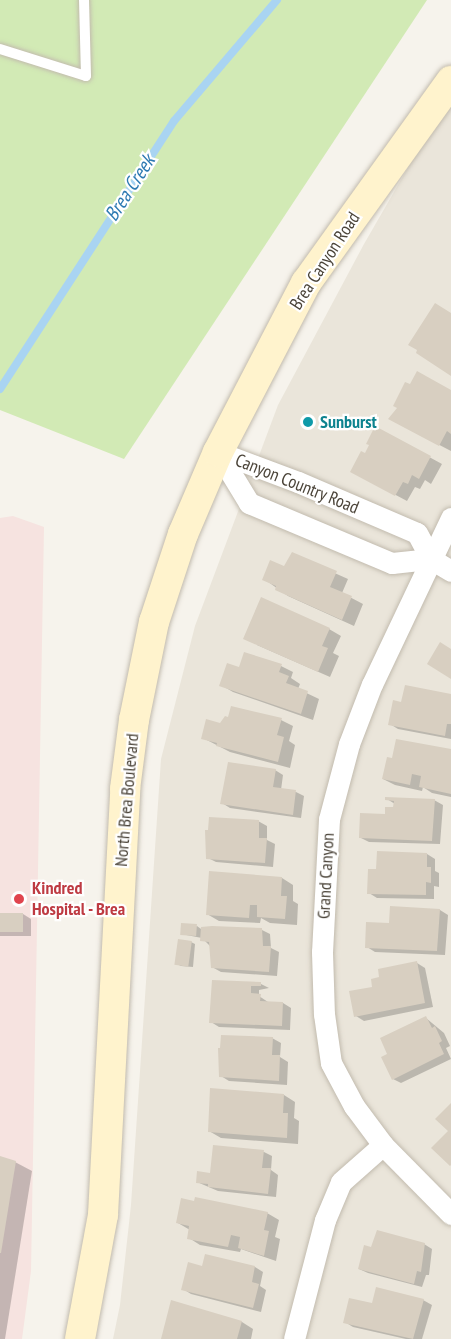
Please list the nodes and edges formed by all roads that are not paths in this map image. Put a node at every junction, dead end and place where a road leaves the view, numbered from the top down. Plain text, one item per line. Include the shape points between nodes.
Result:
1 (84, 0) edge
2 (0, 49) edge
3 (451, 81) edge
4 (218, 452) junction
5 (451, 518) edge
6 (431, 559) junction
7 (451, 571) edge
8 (383, 1145) junction
9 (451, 1214) edge
10 (80, 1339) edge
11 (294, 1339) edge

1 - 2 lane via 86,76
3 - 4 main road, Brea Canyon Road via 306,283
4 - 6 street, Canyon Country Road via 417,533
4 - 6 street, Canyon Country Road via 249,503 392,563
4 - 10 main road, North Brea Boulevard via 183,534 154,622 134,720 125,789 103,1215
5 - 6 street, Grand Canyon
6 - 7 street
6 - 8 street, Grand Canyon via 352,734 329,819 322,952 324,1014 332,1063 354,1106
8 - 9 street, Grand Canyon
8 - 11 street via 341,1182 325,1220

